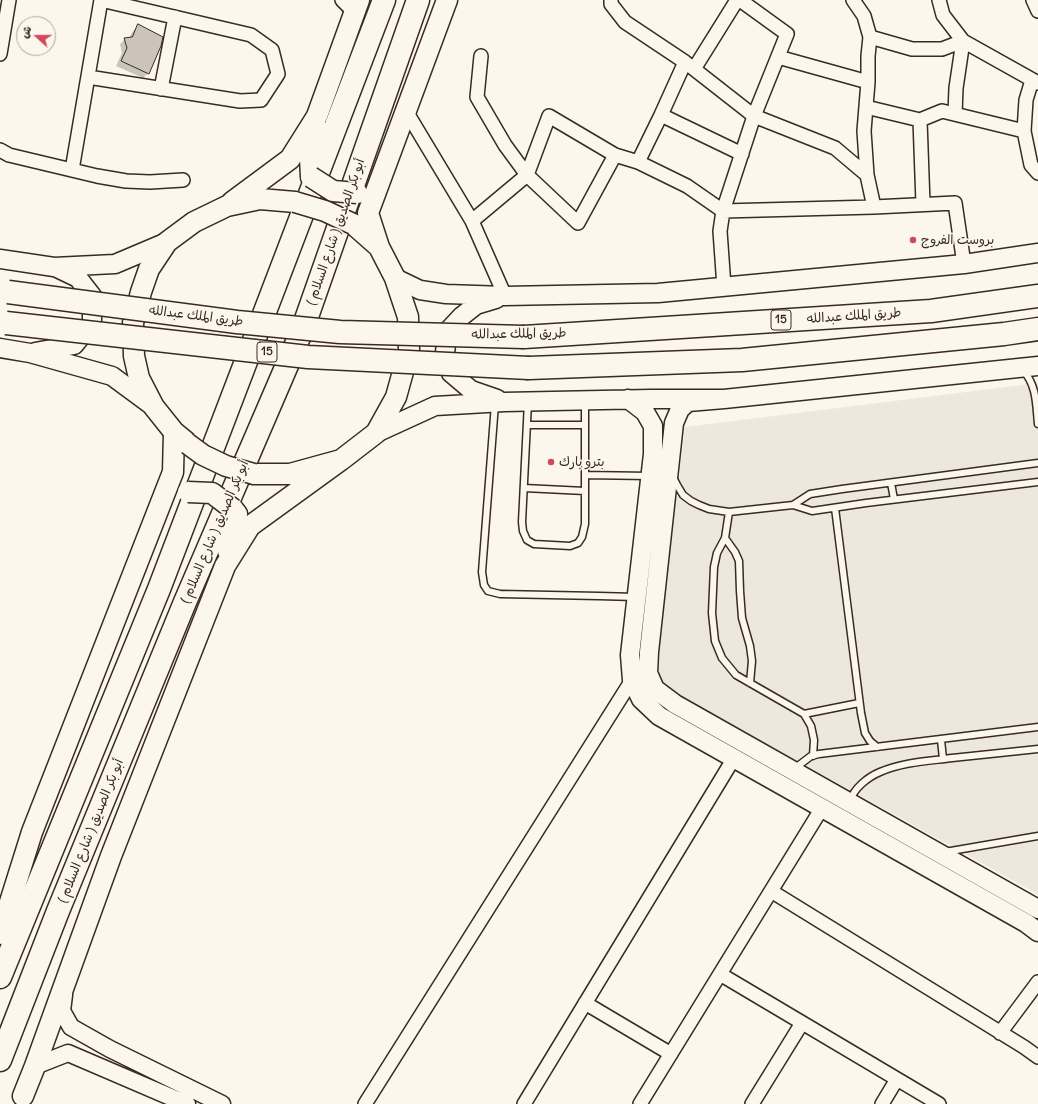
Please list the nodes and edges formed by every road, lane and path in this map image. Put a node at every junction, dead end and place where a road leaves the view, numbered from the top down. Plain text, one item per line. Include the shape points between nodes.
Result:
1 (9, 0) edge
2 (384, 0) edge
3 (418, 0) edge
4 (447, 0) edge
5 (611, 0) edge
6 (738, 0) edge
7 (853, 0) edge
8 (939, 0) edge
9 (1033, 0) edge
10 (352, 4) edge
11 (1038, 11) edge
12 (175, 17) junction
13 (870, 37) junction
14 (963, 42) junction
15 (0, 54) edge
16 (481, 56) dead end
17 (778, 57) junction
18 (689, 66) junction
19 (88, 77) junction
20 (1035, 81) edge
21 (868, 82) junction
22 (161, 89) junction
23 (866, 108) junction
24 (406, 111) junction
25 (955, 114) junction
26 (661, 115) junction
27 (317, 116) junction
28 (754, 116) junction
29 (920, 120) junction
30 (1024, 131) junction
31 (0, 150) edge
32 (742, 154) junction
33 (615, 155) junction
34 (638, 162) junction
35 (72, 170) junction
36 (1038, 173) edge
37 (381, 175) junction
38 (527, 175) junction
39 (867, 175) junction
40 (183, 180) dead end
41 (923, 204) junction
42 (227, 206) junction
43 (874, 207) junction
44 (723, 211) junction
45 (472, 221) junction
46 (167, 242) junction
47 (379, 247) junction
48 (1038, 253) edge
49 (0, 259) edge
50 (964, 264) junction
51 (54, 267) junction
52 (395, 278) junction
53 (724, 287) junction
54 (4, 291) edge
55 (505, 296) junction
56 (1038, 296) edge
57 (3, 323) edge
58 (1038, 329) edge
59 (0, 348) edge
60 (30, 353) junction
61 (1029, 367) edge
62 (628, 399) junction
63 (724, 399) junction
64 (585, 400) junction
65 (498, 401) junction
66 (528, 401) junction
67 (154, 407) junction
68 (1038, 424) edge
69 (527, 425) junction
70 (585, 425) junction
71 (376, 433) junction
72 (181, 438) junction
73 (341, 460) junction
74 (1038, 463) edge
75 (669, 467) junction
76 (585, 475) junction
77 (651, 476) junction
78 (1038, 482) edge
79 (891, 483) junction
80 (524, 488) junction
81 (585, 491) junction
82 (894, 499) junction
83 (793, 504) junction
84 (835, 508) junction
85 (729, 512) junction
86 (155, 517) junction
87 (725, 538) junction
88 (225, 566) junction
89 (637, 597) junction
90 (632, 680) junction
91 (750, 683) junction
92 (859, 703) junction
93 (804, 714) junction
94 (1038, 727) edge
95 (941, 740) junction
96 (877, 747) junction
97 (1038, 749) edge
98 (813, 756) junction
99 (734, 758) junction
100 (943, 759) junction
101 (793, 770) junction
102 (849, 802) junction
103 (822, 808) junction
104 (32, 832) junction
105 (1038, 836) edge
106 (939, 853) junction
107 (771, 891) junction
108 (1038, 909) edge
109 (0, 910) edge
110 (1038, 932) edge
111 (0, 934) edge
112 (720, 974) junction
113 (0, 977) edge
114 (66, 982) junction
115 (1038, 982) edge
116 (585, 1003) junction
117 (802, 1023) junction
118 (1000, 1033) junction
119 (671, 1054) junction
120 (1038, 1057) edge
121 (0, 1060) edge
122 (35, 1066) junction
123 (898, 1079) junction
124 (21, 1100) edge
125 (186, 1104) edge
126 (222, 1104) edge
127 (365, 1104) edge
128 (524, 1104) edge
129 (640, 1104) edge
130 (752, 1104) edge
131 (882, 1104) edge
132 (939, 1104) edge

1 - 15 street
2 - 113 highway via 159,589
3 - 121 highway, ( شارع السلام ) أبو بكر الصديق via 303,328 182,610 58,911
4 - 24 main road
5 - 18 street via 611,4 625,22
6 - 17 street via 787,34
6 - 18 street
7 - 13 street via 864,16
8 - 14 street via 943,15
9 - 11 street
10 - 27 main road
12 - 19 street via 101,0
12 - 22 street
12 - 22 street via 251,35 272,50 278,74 260,100 240,101
13 - 14 street via 912,49 942,49
13 - 21 street
14 - 20 street
14 - 25 street
16 - 38 street via 477,97 505,145
17 - 21 street
17 - 28 street
18 - 26 street
18 - 28 street
19 - 22 street
19 - 35 street
20 - 30 street via 1026,100
21 - 23 street
23 - 29 street
23 - 39 street via 864,131
24 - 37 main road
24 - 45 street
25 - 29 street via 942,111
25 - 30 street
26 - 32 street
26 - 34 street
27 - 37 main road, bridge via 310,158 311,177 333,191 357,193
27 - 42 main road via 290,159
28 - 32 street
28 - 39 street via 835,148
29 - 41 street
30 - 36 street via 1031,165
31 - 35 street via 9,155
32 - 44 street
33 - 34 street
33 - 38 street via 549,116
33 - 38 street via 578,223
34 - 44 street via 687,186
35 - 40 street via 126,181
37 - 47 main road via 368,214
38 - 45 street
39 - 43 street
41 - 43 street
41 - 50 street via 955,202
42 - 46 main road via 194,222
42 - 47 main road, bridge via 260,199 295,202 325,211 352,224
43 - 44 street
44 - 53 street via 720,231
45 - 55 street
46 - 51 main road via 115,264
46 - 67 main road via 150,269 133,323 134,356 139,378
47 - 52 main road
48 - 50 main road
49 - 51 main road
50 - 53 main road
51 - 60 main road via 78,278 92,296 92,323 74,345
52 - 55 main road via 420,290 446,294
52 - 71 main road via 408,317 409,350 396,397
53 - 55 main road via 658,294
54 - 56 highway, طريق الملك عبدالله / 15, bridge via 237,322 340,332 524,336 931,311
55 - 65 main road via 476,305 462,316 448,331 445,352 451,373 471,390
57 - 58 highway, 15, bridge via 308,357 529,368 742,360
59 - 60 main road
60 - 67 main road via 112,376
61 - 63 main road
61 - 68 lane via 1029,377 1035,390
62 - 63 main road
62 - 64 main road
62 - 77 main road via 645,412 653,426
63 - 75 main road via 688,402 680,409 674,423
64 - 66 main road
64 - 70 lane
65 - 66 main road
65 - 71 main road via 435,406
65 - 89 lane via 482,572 484,585 488,591 500,594
66 - 69 lane
67 - 72 main road
69 - 70 lane
69 - 80 lane
70 - 76 lane
71 - 73 main road
72 - 73 main road, bridge via 203,455 226,466 254,474 290,474
72 - 86 main road via 173,472
73 - 88 main road via 250,526
74 - 79 lane
75 - 85 lane via 683,495 691,501 709,509
75 - 101 main road via 648,673 656,689 675,704
76 - 77 lane
76 - 81 lane
77 - 89 main road
78 - 82 lane
79 - 82 lane
79 - 83 lane via 810,494
80 - 81 lane
80 - 81 lane via 523,531 527,540 534,544 563,546 578,543 582,537 585,524
82 - 84 lane
83 - 84 lane via 812,511
83 - 85 lane
84 - 92 lane
85 - 87 lane
86 - 88 main road, bridge via 188,492 212,493 237,514
86 - 104 main road
87 - 91 lane via 739,561 742,618 752,661
87 - 91 lane via 717,553 714,567 712,613 715,641 722,658 736,675
88 - 114 main road via 111,856
89 - 90 main road via 630,655
90 - 99 main road via 640,699 659,716
90 - 127 street
91 - 93 lane
92 - 93 lane
92 - 96 lane via 865,732
93 - 98 lane via 811,726 814,740
94 - 95 lane
95 - 96 lane
95 - 100 lane
96 - 98 lane
97 - 100 lane
98 - 101 lane
99 - 103 main road
99 - 116 street
100 - 102 lane via 899,766 880,772 859,786
101 - 102 main road
102 - 106 main road
103 - 107 street
103 - 110 main road
104 - 109 street
104 - 111 main road
105 - 106 lane
106 - 108 main road
107 - 112 street
107 - 118 street
112 - 117 street
112 - 119 street
114 - 122 main road
114 - 126 street via 62,1011 70,1027
115 - 118 street
116 - 119 street
116 - 128 street
117 - 123 street
117 - 130 street
118 - 120 street
119 - 129 street
122 - 124 main road
122 - 125 street via 68,1052
123 - 131 street
123 - 132 street

